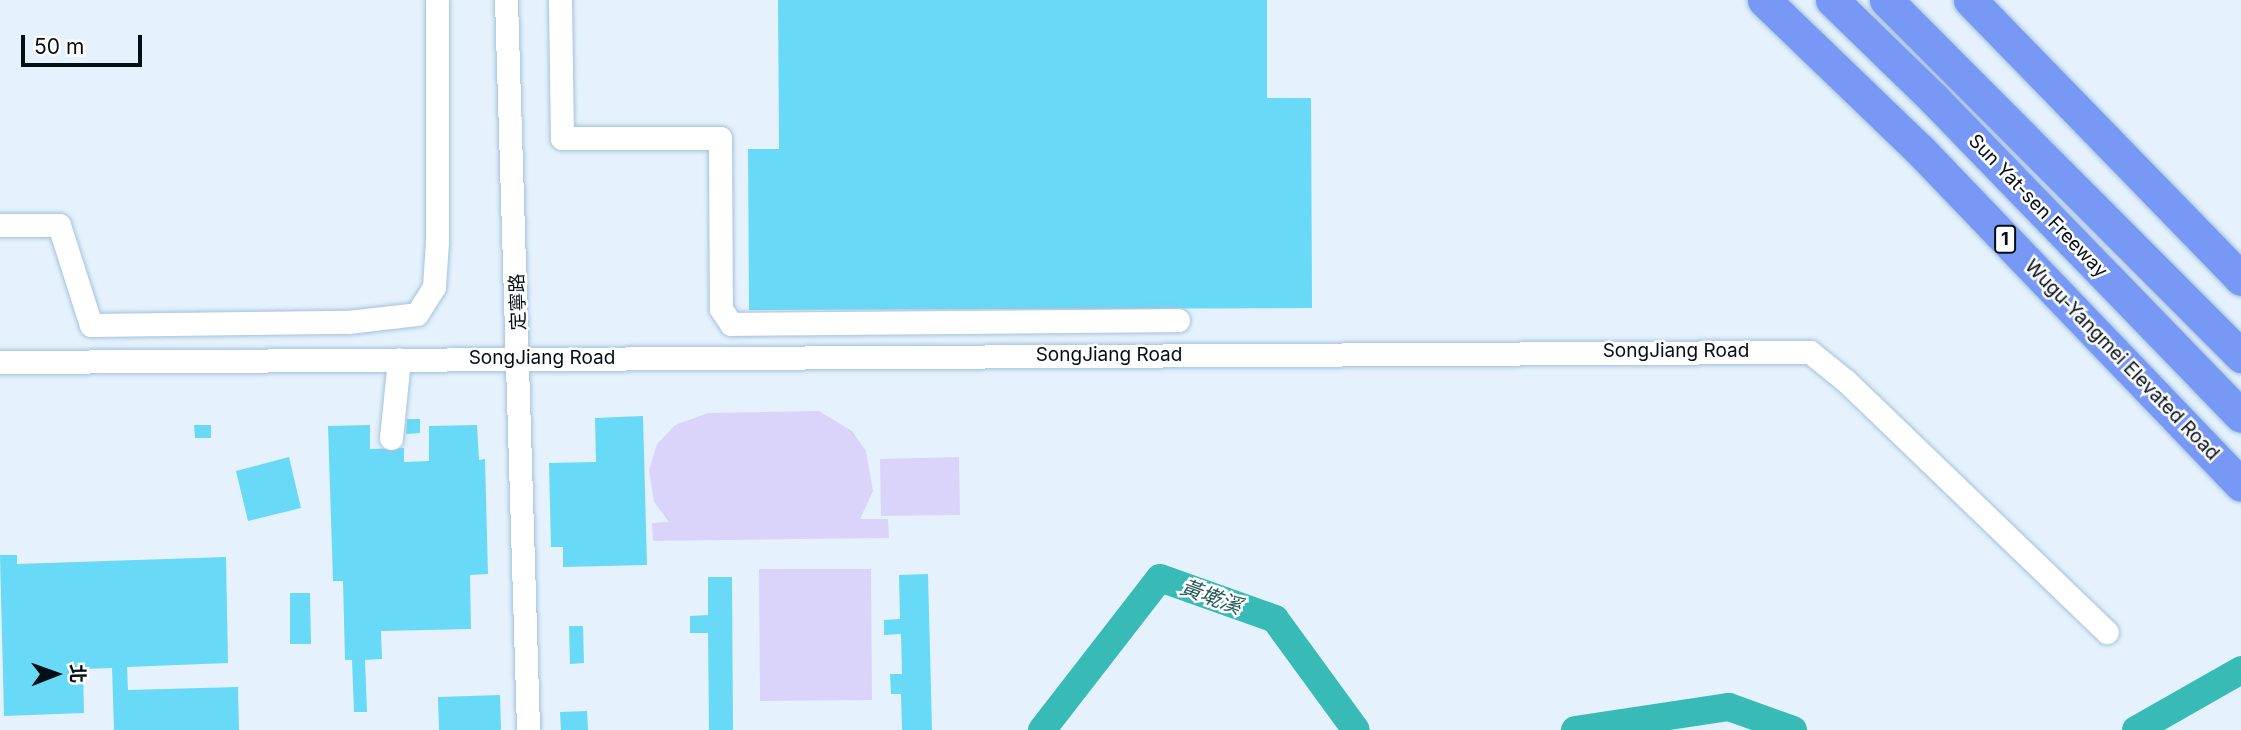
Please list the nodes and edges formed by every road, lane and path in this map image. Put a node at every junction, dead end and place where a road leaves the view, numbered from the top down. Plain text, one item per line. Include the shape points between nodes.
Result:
1 (437, 0) edge
2 (506, 0) edge
3 (560, 0) edge
4 (1764, 0) edge
5 (1778, 0) edge
6 (1832, 0) edge
7 (1886, 0) edge
8 (1970, 0) edge
9 (0, 225) edge
10 (2241, 279) edge
11 (1178, 320) dead end
12 (2241, 356) edge
13 (399, 359) junction
14 (520, 359) junction
15 (0, 362) edge
16 (2241, 416) edge
17 (391, 438) dead end
18 (2241, 466) edge
19 (2241, 485) edge
20 (2107, 632) dead end
21 (528, 730) edge

1 - 9 street via 435,276 434,287 417,314 348,322 91,326 58,225
2 - 14 street, 定寧路
3 - 11 street via 562,138 720,138 720,309 732,324
4 - 19 highway, Wugu-Yangmei Elevated Road / 1 via 1919,149
5 - 18 street
6 - 16 highway, Sun Yat-sen Freeway / 1
7 - 12 highway, Sun Yat-sen Freeway
8 - 10 highway
13 - 14 street, SongJiang Road
13 - 15 street, SongJiang Road
13 - 17 street
14 - 20 street, SongJiang Road via 1810,352 1846,381
14 - 21 street, 定寧路

